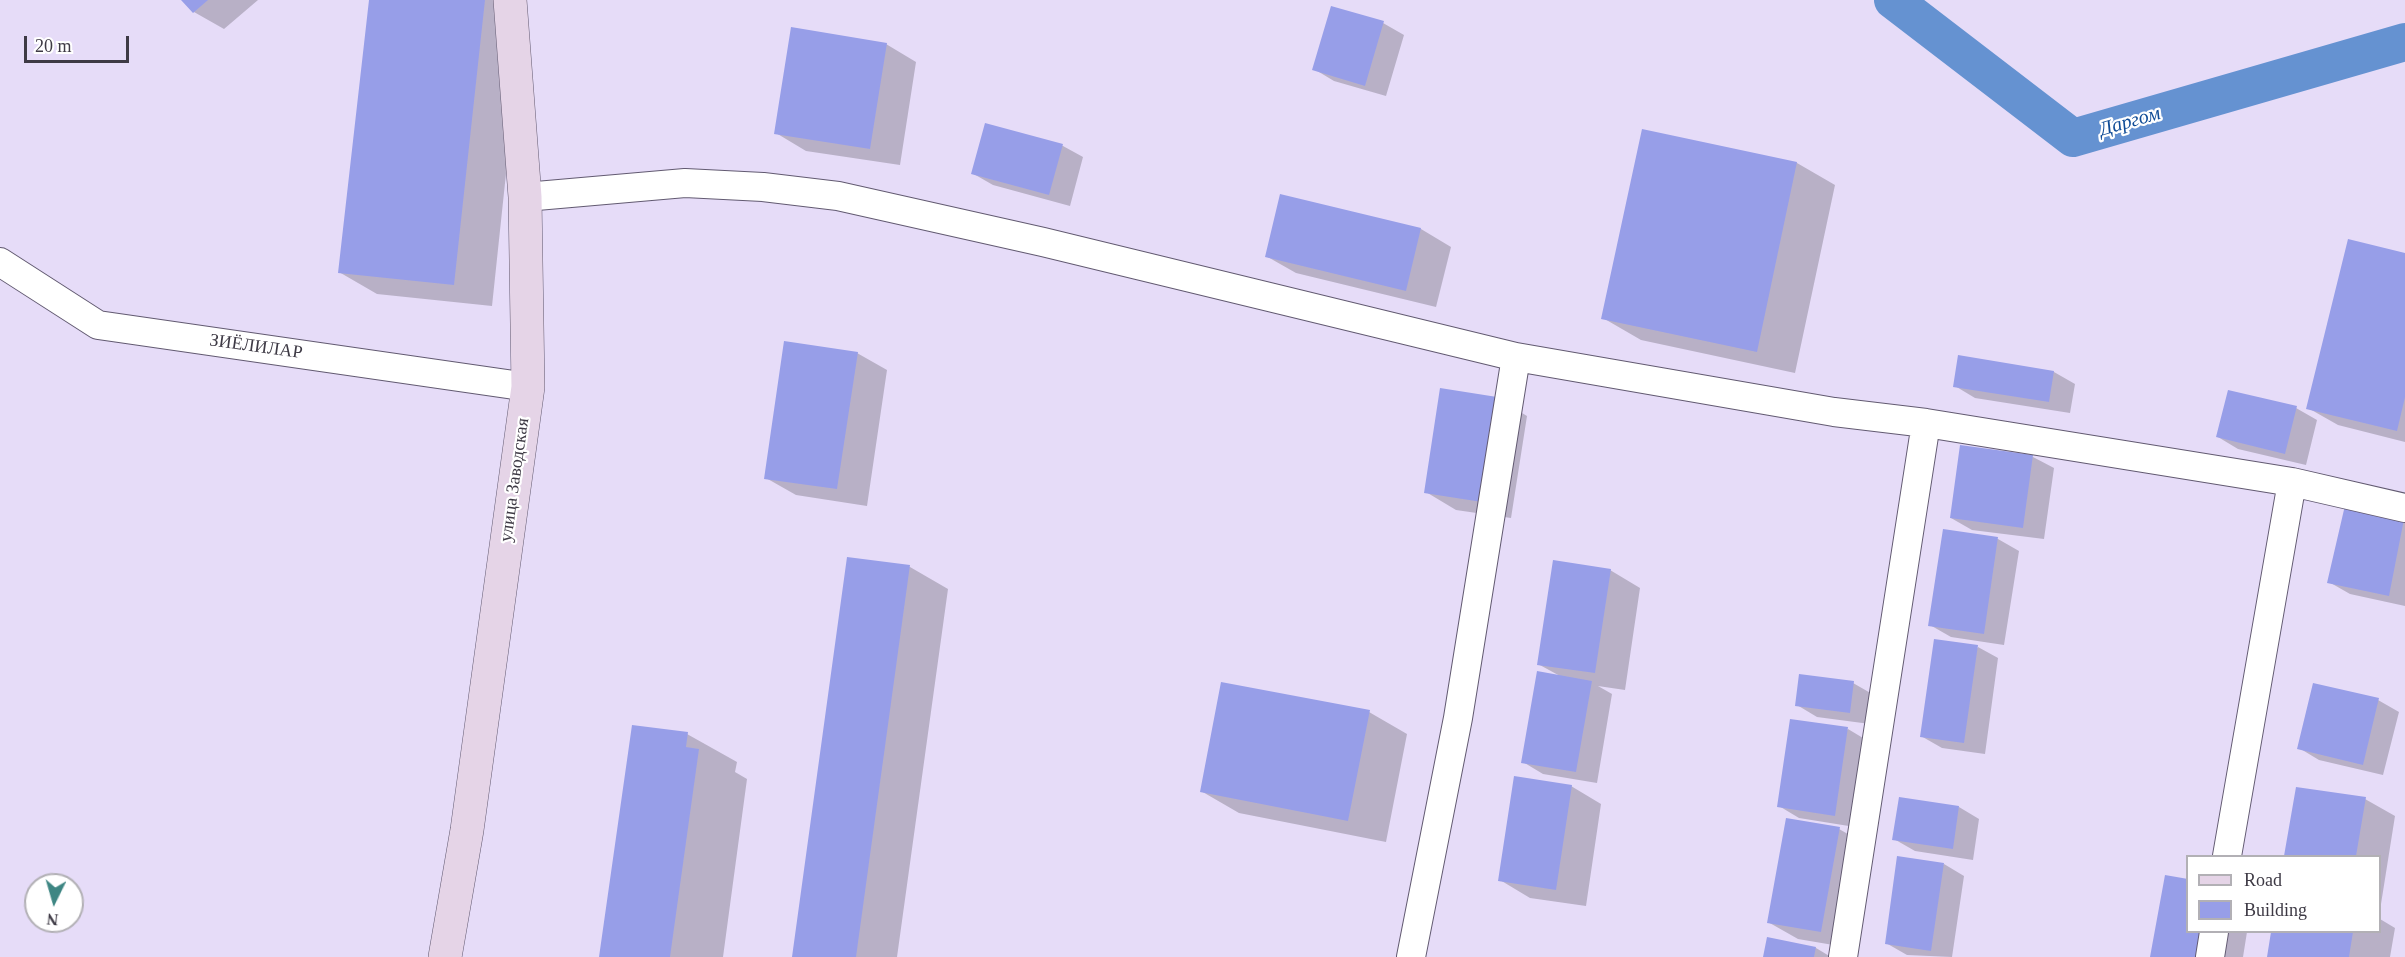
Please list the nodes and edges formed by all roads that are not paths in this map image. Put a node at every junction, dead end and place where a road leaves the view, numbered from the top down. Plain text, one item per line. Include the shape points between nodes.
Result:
1 (510, 0) edge
2 (525, 197) junction
3 (0, 262) edge
4 (1516, 357) junction
5 (528, 387) junction
6 (1926, 423) junction
7 (2292, 482) junction
8 (2405, 508) edge
9 (2227, 855) edge
10 (2214, 933) edge
11 (445, 957) edge
12 (1412, 957) edge
13 (1843, 957) edge
14 (2210, 957) edge

1 - 2 main road, улица Заводская
2 - 4 street via 685,183 838,196
2 - 5 main road, улица Заводская
3 - 5 street, ЗИЁЛИЛАР via 98,325
4 - 6 street via 1834,412
4 - 12 street via 1458,718
5 - 11 main road, улица Заводская via 467,830
6 - 7 street
6 - 13 street
7 - 8 street
7 - 9 street
10 - 14 street

